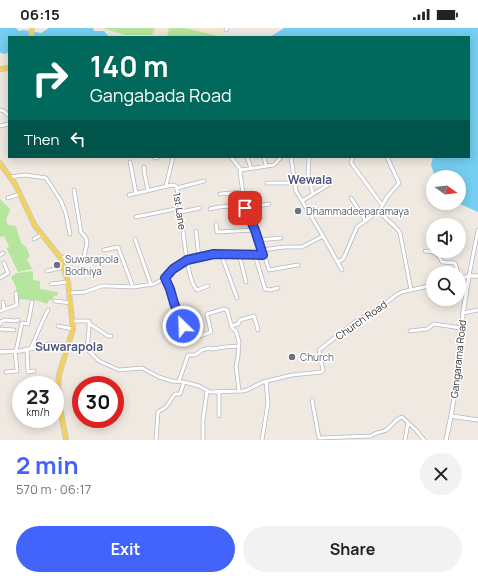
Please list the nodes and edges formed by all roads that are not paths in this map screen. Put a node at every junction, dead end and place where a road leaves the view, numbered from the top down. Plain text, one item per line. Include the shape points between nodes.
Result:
1 (173, 158) edge
2 (232, 158) edge
3 (247, 158) edge
4 (264, 158) edge
5 (280, 158) edge
6 (291, 158) edge
7 (309, 158) edge
8 (353, 158) edge
9 (387, 158) edge
10 (130, 162) dead end
11 (1, 166) edge
12 (266, 166) junction
13 (144, 167) dead end
14 (251, 168) junction
15 (241, 170) junction
16 (10, 177) junction
17 (204, 181) dead end
18 (268, 183) dead end
19 (295, 183) junction
20 (328, 185) dead end
21 (166, 186) junction
22 (177, 188) junction
23 (74, 190) dead end
24 (148, 191) junction
25 (243, 192) junction
26 (136, 193) junction
27 (20, 194) junction
28 (220, 194) dead end
29 (313, 194) junction
30 (129, 195) dead end
31 (8, 198) dead end
32 (351, 198) dead end
33 (302, 201) junction
34 (269, 204) dead end
35 (382, 205) junction
36 (244, 206) junction
37 (200, 208) dead end
38 (210, 209) dead end
39 (180, 210) junction
40 (380, 210) junction
41 (136, 217) dead end
42 (366, 221) junction
43 (216, 224) dead end
44 (196, 230) dead end
45 (255, 230) junction
46 (478, 230) edge
47 (70, 234) dead end
48 (42, 235) junction
49 (323, 236) junction
50 (280, 238) dead end
51 (34, 239) dead end
52 (134, 239) dead end
53 (258, 240) junction
54 (476, 246) edge
55 (104, 250) dead end
56 (262, 250) junction
57 (221, 254) junction
58 (239, 254) junction
59 (255, 255) junction
60 (263, 255) junction
61 (60, 257) junction
62 (199, 258) junction
63 (441, 258) edge
64 (187, 260) junction
65 (338, 262) junction
66 (4, 263) dead end
67 (298, 265) dead end
68 (456, 266) edge
69 (64, 267) junction
70 (342, 270) dead end
71 (47, 271) dead end
72 (468, 276) junction
73 (478, 276) edge
74 (0, 278) edge
75 (165, 278) junction
76 (68, 282) junction
77 (246, 282) dead end
78 (51, 284) dead end
79 (151, 285) junction
80 (208, 286) dead end
81 (134, 287) junction
82 (426, 287) edge
83 (278, 288) dead end
84 (411, 290) junction
85 (16, 293) dead end
86 (70, 294) junction
87 (236, 298) dead end
88 (55, 301) dead end
89 (2, 302) dead end
90 (32, 302) dead end
91 (70, 303) junction
92 (4, 309) junction
93 (0, 310) edge
94 (48, 310) dead end
95 (478, 310) edge
96 (463, 313) junction
97 (18, 320) dead end
98 (73, 321) junction
99 (0, 324) edge
100 (90, 324) junction
101 (58, 326) dead end
102 (183, 326) dead end
103 (231, 326) junction
104 (461, 328) junction
105 (0, 329) edge
106 (74, 329) junction
107 (14, 330) dead end
108 (258, 330) dead end
109 (410, 331) dead end
110 (111, 336) dead end
111 (198, 337) dead end
112 (69, 346) junction
113 (239, 346) junction
114 (29, 349) junction
115 (15, 351) junction
116 (0, 352) edge
117 (34, 371) dead end
118 (6, 372) dead end
119 (179, 381) junction
120 (184, 382) junction
121 (266, 382) junction
122 (207, 391) junction
123 (219, 391) junction
124 (239, 391) junction
125 (312, 400) dead end
126 (220, 416) dead end
127 (451, 416) junction
128 (478, 420) edge
129 (408, 423) junction
130 (371, 438) edge
131 (66, 440) edge
132 (156, 440) edge
133 (203, 440) edge
134 (262, 440) edge
135 (405, 440) edge
136 (424, 440) edge
137 (446, 440) edge

1 - 21 street
2 - 15 street
3 - 14 street
4 - 12 street
5 - 12 street via 274,165
6 - 19 street
7 - 29 street via 308,175
8 - 35 street via 352,164
9 - 35 street via 399,183
10 - 26 street
11 - 16 main road
12 - 14 street
13 - 24 street
14 - 15 street
15 - 25 street
16 - 27 main road
16 - 47 street via 25,175 46,178 61,201
17 - 22 street
18 - 19 street
19 - 33 street
20 - 29 street
21 - 22 street, 1st Lane via 174,185
21 - 24 street, 1st Lane
22 - 39 street, 1st Lane
23 - 61 street via 81,232 87,243 84,257 81,259
24 - 26 street, 1st Lane
25 - 28 street
25 - 36 street
26 - 30 street, 1st Lane
27 - 31 street
27 - 48 main road
29 - 33 street
32 - 42 street
33 - 49 street
34 - 36 street
35 - 40 street
36 - 38 street
36 - 45 street
37 - 39 street
39 - 41 street
39 - 64 street, 1st Lane
40 - 42 street
40 - 84 street via 400,233
42 - 65 street via 357,227 345,255
43 - 45 street via 217,232
44 - 62 street
45 - 53 street
46 - 54 street, Gangarama Road
48 - 51 street
48 - 61 main road
49 - 56 street via 302,247
49 - 65 street
50 - 53 street
52 - 79 street
53 - 56 street
54 - 72 street, Gangarama Road
55 - 81 street via 118,247
56 - 60 street
57 - 58 street
57 - 62 street
57 - 87 street
58 - 59 street
58 - 77 street
59 - 60 street
59 - 83 street via 265,289
60 - 67 street via 270,270
61 - 69 main road
62 - 64 street
63 - 68 street via 442,262 455,263
64 - 75 street
64 - 80 street, 1st Lane via 195,288 197,290
65 - 70 street
66 - 74 street via 8,273
69 - 71 street
69 - 76 main road
72 - 73 street
72 - 96 street, Gangarama Road
75 - 79 street
75 - 102 street
76 - 78 street
76 - 86 main road
79 - 81 street
81 - 86 street via 102,286
82 - 84 street, Church Road
84 - 121 street, Church Road via 396,295 319,350 322,372 292,375
85 - 92 street via 17,305
86 - 91 main road
88 - 91 street
89 - 92 street
90 - 115 street via 28,324 22,323
91 - 98 main road
92 - 93 street
94 - 114 street
95 - 96 street
96 - 104 street, Gangarama Road
97 - 99 street via 5,320
98 - 100 street via 88,321
98 - 106 main road
100 - 110 street
100 - 119 street, Church Road via 87,350 99,361 119,370 142,368 159,377
101 - 106 street
103 - 108 street via 254,316
103 - 111 street via 226,309 215,311 206,315 210,332
103 - 113 street via 236,331
104 - 109 street via 434,324 427,329
104 - 127 street, Gangarama Road via 460,357
105 - 107 street
106 - 112 main road
112 - 114 street via 50,344
112 - 131 main road via 59,375 58,387
113 - 119 street via 209,348 195,355 188,355
113 - 124 street via 236,366
114 - 115 street
114 - 117 street via 28,372
115 - 116 street
115 - 118 street via 16,371
119 - 120 street, Church Road
120 - 122 street, Church Road
120 - 132 street via 180,394 175,394 166,407 158,412
121 - 124 street, Church Road
121 - 134 street via 268,403
122 - 123 street, Church Road
122 - 133 street
123 - 124 street, Church Road
123 - 126 street
125 - 130 street via 318,438
127 - 128 street
127 - 137 street, Gangarama Road
129 - 130 street via 400,417 384,431 373,434
129 - 135 street
129 - 136 street

